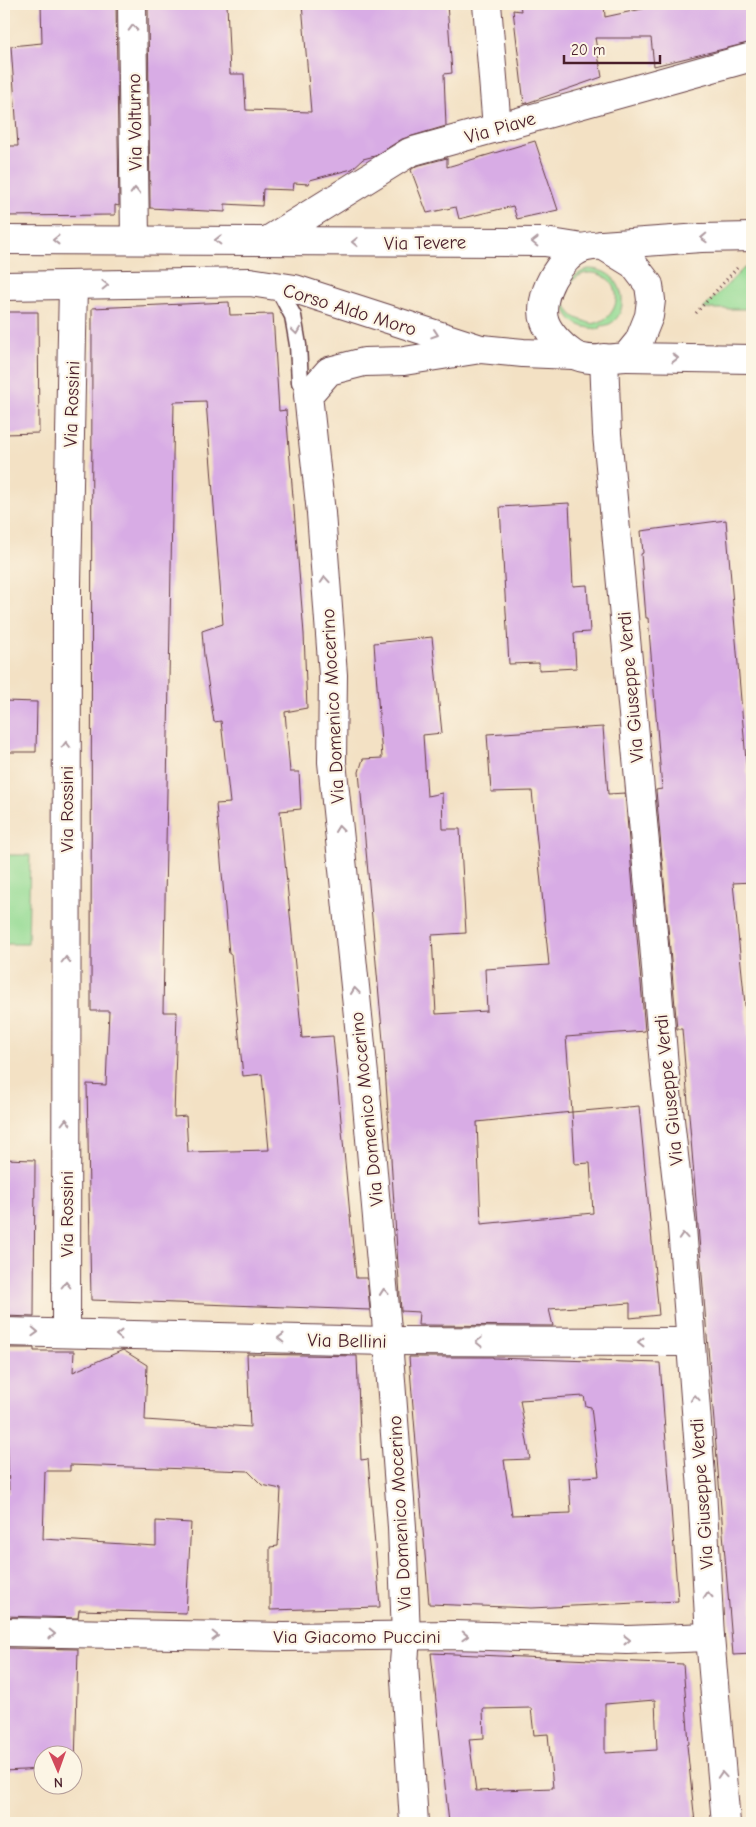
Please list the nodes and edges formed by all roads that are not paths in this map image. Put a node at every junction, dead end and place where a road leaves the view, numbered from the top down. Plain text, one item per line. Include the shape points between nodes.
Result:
1 (132, 4) edge
2 (486, 4) edge
3 (752, 57) edge
4 (496, 128) junction
5 (752, 238) edge
6 (4, 240) edge
7 (135, 240) junction
8 (267, 241) junction
9 (593, 246) junction
10 (73, 285) junction
11 (4, 286) edge
12 (277, 286) junction
13 (481, 349) junction
14 (573, 355) junction
15 (615, 357) junction
16 (752, 359) edge
17 (308, 395) junction
18 (4, 1332) edge
19 (66, 1333) junction
20 (388, 1341) junction
21 (690, 1342) junction
22 (4, 1632) edge
23 (406, 1637) junction
24 (710, 1637) junction
25 (414, 1823) edge
26 (726, 1823) edge

7 -> 1 street, Via Volturno
2 - 4 street
3 - 4 street, Via Piave
4 - 8 street, Via Piave via 410,152
5 -> 9 street, Via Tevere via 701,238
7 -> 6 street
8 -> 7 street
9 -> 8 street, Via Tevere via 545,242
9 - 14 street via 569,256 556,271 544,302 545,321 556,339
9 - 15 street via 633,264 649,285 649,316 639,341
10 - 11 street, Corso Aldo Moro
10 -> 12 street, Corso Aldo Moro via 250,282
19 -> 10 street, Via Rossini via 67,584
12 -> 13 street, Corso Aldo Moro
12 -> 17 lane, Via Domenico Mocerino via 293,316 300,382
13 - 14 street, Corso Aldo Moro
13 - 17 street via 364,362 329,371
14 - 15 street, Corso Aldo Moro via 590,359
15 -> 16 street, Corso Aldo Moro
21 -> 15 street, Via Giuseppe Verdi via 608,443
20 -> 17 street, Via Domenico Mocerino via 332,762 333,675
18 -> 19 street, Via Bellini
20 -> 19 street, Via Bellini
21 -> 20 street, Via Bellini
20 - 23 street, Via Domenico Mocerino via 402,1527
24 -> 21 street, Via Giuseppe Verdi
22 -> 23 street, Via Giacomo Puccini
23 -> 24 street, Via Giacomo Puccini via 453,1635 627,1640
23 - 25 street, Via Domenico Mocerino via 404,1663
26 -> 24 street, Via Giuseppe Verdi

